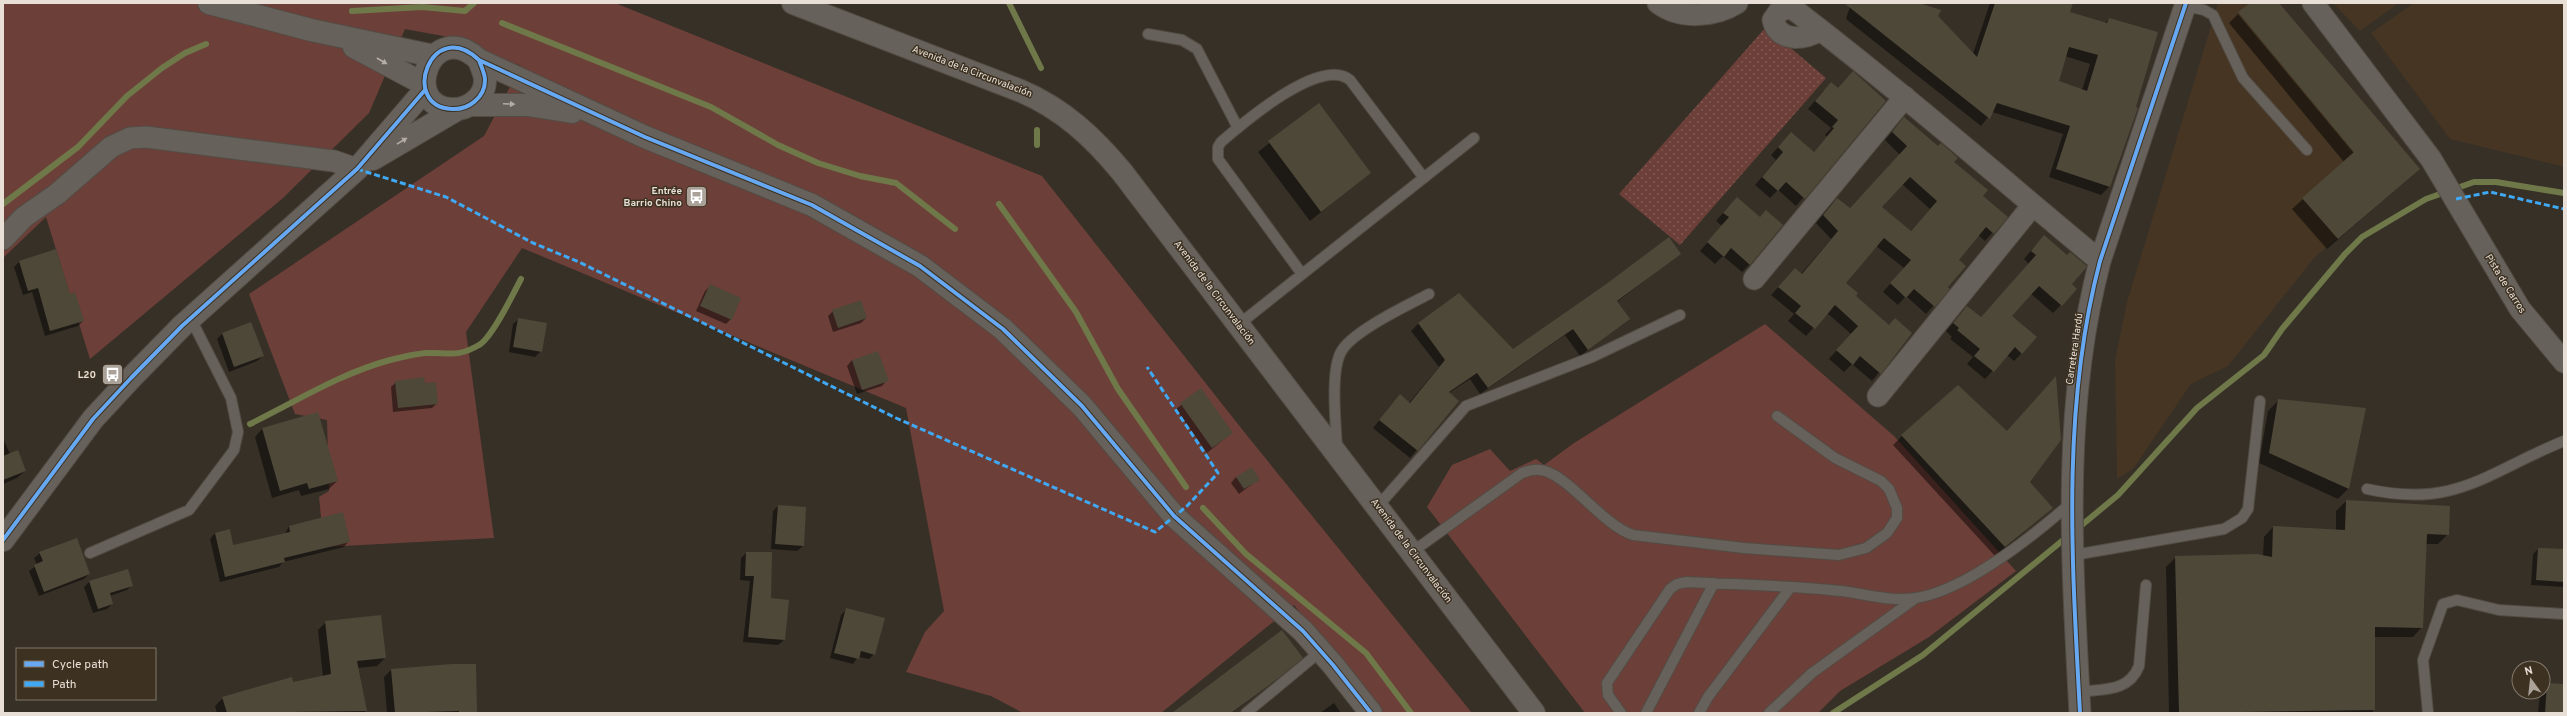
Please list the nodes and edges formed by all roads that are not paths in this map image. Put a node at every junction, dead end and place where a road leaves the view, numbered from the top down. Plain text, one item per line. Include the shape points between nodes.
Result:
1 (209, 3) edge
2 (793, 3) edge
3 (1658, 3) edge
4 (1737, 3) edge
5 (2313, 3) edge
6 (2186, 4) edge
7 (1820, 30) dead end
8 (316, 31) junction
9 (1148, 34) dead end
10 (434, 56) junction
11 (479, 60) junction
12 (425, 87) junction
13 (1905, 97) junction
14 (464, 107) junction
15 (610, 122) junction
16 (1238, 128) junction
17 (1474, 138) dead end
18 (2307, 150) dead end
19 (357, 169) junction
20 (1424, 178) junction
21 (2033, 205) junction
22 (3, 239) edge
23 (2100, 262) junction
24 (1302, 274) junction
25 (1754, 279) dead end
26 (1429, 294) dead end
27 (1680, 315) dead end
28 (191, 319) junction
29 (1238, 325) junction
30 (2564, 362) edge
31 (1878, 396) dead end
32 (2260, 400) dead end
33 (1777, 416) dead end
34 (2564, 442) edge
35 (1337, 453) junction
36 (2367, 489) dead end
37 (2073, 501) junction
38 (1378, 506) junction
39 (3, 540) edge
40 (2074, 550) junction
41 (1412, 552) junction
42 (90, 553) dead end
43 (1714, 583) junction
44 (2146, 585) dead end
45 (1790, 588) junction
46 (1916, 598) junction
47 (2564, 614) edge
48 (1321, 651) junction
49 (2079, 692) junction
50 (1246, 713) edge
51 (1371, 713) edge
52 (1534, 713) edge
53 (1621, 713) edge
54 (1646, 713) edge
55 (1699, 713) edge
56 (1769, 713) edge
57 (2080, 713) edge
58 (2428, 713) edge

1 - 8 street
2 - 29 street, Avenida de la Circunvalación via 1021,91 1058,110 1079,125 1118,167
3 - 4 street via 1684,14 1705,15 1726,10
5 - 30 street, Pista de Carros via 2431,159 2520,309
6 - 18 lane via 2213,15 2243,78
6 - 23 street, Carretera Hardú
7 - 13 street
8 - 10 street
8 -> 12 street
9 - 16 lane via 1182,40 1197,49
10 - 11 street via 442,50 452,48 472,53
10 - 12 street via 425,70
11 - 14 street via 485,80 481,94
11 - 15 street
12 - 14 street via 434,102 441,107
12 - 19 street
13 - 21 street
13 - 25 street
14 -> 15 street via 528,105
19 -> 14 street
15 - 48 street via 812,205 920,266 1009,334 1082,406 1174,516 1303,631
16 - 20 lane via 1260,108 1293,89 1331,74 1339,74 1350,80
16 - 24 lane via 1218,147 1220,166
17 - 20 lane
19 - 22 street via 334,161 146,137 130,138 111,147 57,194 24,217
19 - 28 street
20 - 24 lane
21 - 23 street
21 - 31 street
23 - 37 street, Carretera Hardú via 2076,392
24 - 29 lane
26 - 35 lane via 1354,337 1341,352 1337,362 1335,399
27 - 38 lane via 1592,357 1466,406
28 - 39 street via 93,419
28 - 42 lane via 231,398 238,432 234,450 189,510
29 - 35 street, Avenida de la Circunvalación
32 - 40 lane via 2248,509 2242,518 2224,529
33 - 41 lane via 1835,458 1881,482 1889,489 1897,508 1897,518 1887,533 1866,548 1839,554 1744,548 1634,535 1618,529 1552,473 1536,470 1522,473
34 - 36 lane via 2456,490 2415,496
35 - 38 street, Avenida de la Circunvalación
37 - 40 street, Carretera Hardú
37 - 46 lane via 2037,533 1998,560 1943,590
38 - 41 street, Avenida de la Circunvalación
40 - 49 street, Carretera Hardú
41 - 52 street, Avenida de la Circunvalación
43 - 45 lane
43 - 53 lane via 1681,583 1670,589 1607,683 1608,695
43 - 54 lane
44 - 49 lane via 2139,666 2135,675 2122,687
45 - 46 lane via 1839,591 1888,599
45 - 55 lane via 1708,697
46 - 56 lane via 1812,672
47 - 58 lane via 2499,610 2457,600 2443,604 2423,660
48 - 50 lane
48 - 51 street
49 - 57 street, Carretera Hardú

